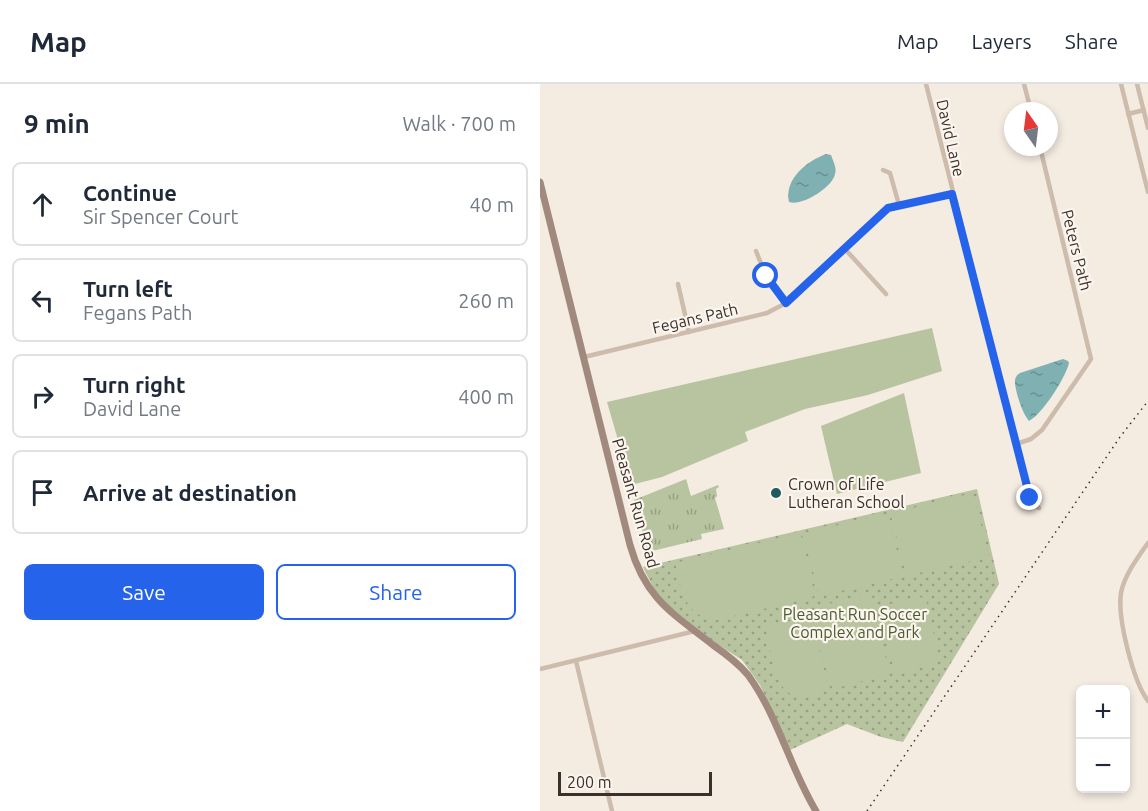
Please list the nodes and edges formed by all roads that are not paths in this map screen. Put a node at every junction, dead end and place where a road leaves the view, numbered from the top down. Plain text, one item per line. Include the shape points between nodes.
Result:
1 (926, 84) edge
2 (1024, 84) edge
3 (1121, 84) edge
4 (1137, 84) edge
5 (1029, 102) edge
6 (1144, 110) junction
7 (1128, 114) junction
8 (1148, 128) edge
9 (1042, 156) edge
10 (883, 170) dead end
11 (540, 182) edge
12 (1148, 192) edge
13 (952, 194) junction
14 (899, 205) junction
15 (845, 249) junction
16 (756, 251) dead end
17 (678, 284) dead end
18 (886, 294) dead end
19 (786, 303) junction
20 (689, 332) junction
21 (584, 357) junction
22 (1016, 444) junction
23 (1039, 508) dead end
24 (1148, 543) edge
25 (695, 631) junction
26 (576, 661) junction
27 (540, 669) edge
28 (1148, 700) edge
29 (612, 811) edge
30 (816, 811) edge

1 - 13 street, David Lane
2 - 5 street
3 - 7 street
4 - 6 street
6 - 7 street
6 - 8 street
7 - 12 street
9 - 22 street, Peters Path via 1091,359 1042,430
10 - 14 street via 890,173
11 - 21 main road, Pleasant Run Road
13 - 14 street, Fegans Path
13 - 22 street, David Lane
14 - 15 street, Fegans Path via 888,208
15 - 18 street
15 - 19 street, Fegans Path
16 - 19 street via 766,276
17 - 20 street
19 - 20 street, Fegans Path via 767,313
20 - 21 street, Fegans Path
21 - 25 main road, Pleasant Run Road via 635,561 657,599
22 - 23 street, David Lane via 1030,498
24 - 28 street via 1122,588 1121,609 1137,680
25 - 26 street
25 - 30 main road, Pleasant Run Road via 734,660 753,683
26 - 27 street
26 - 29 street

